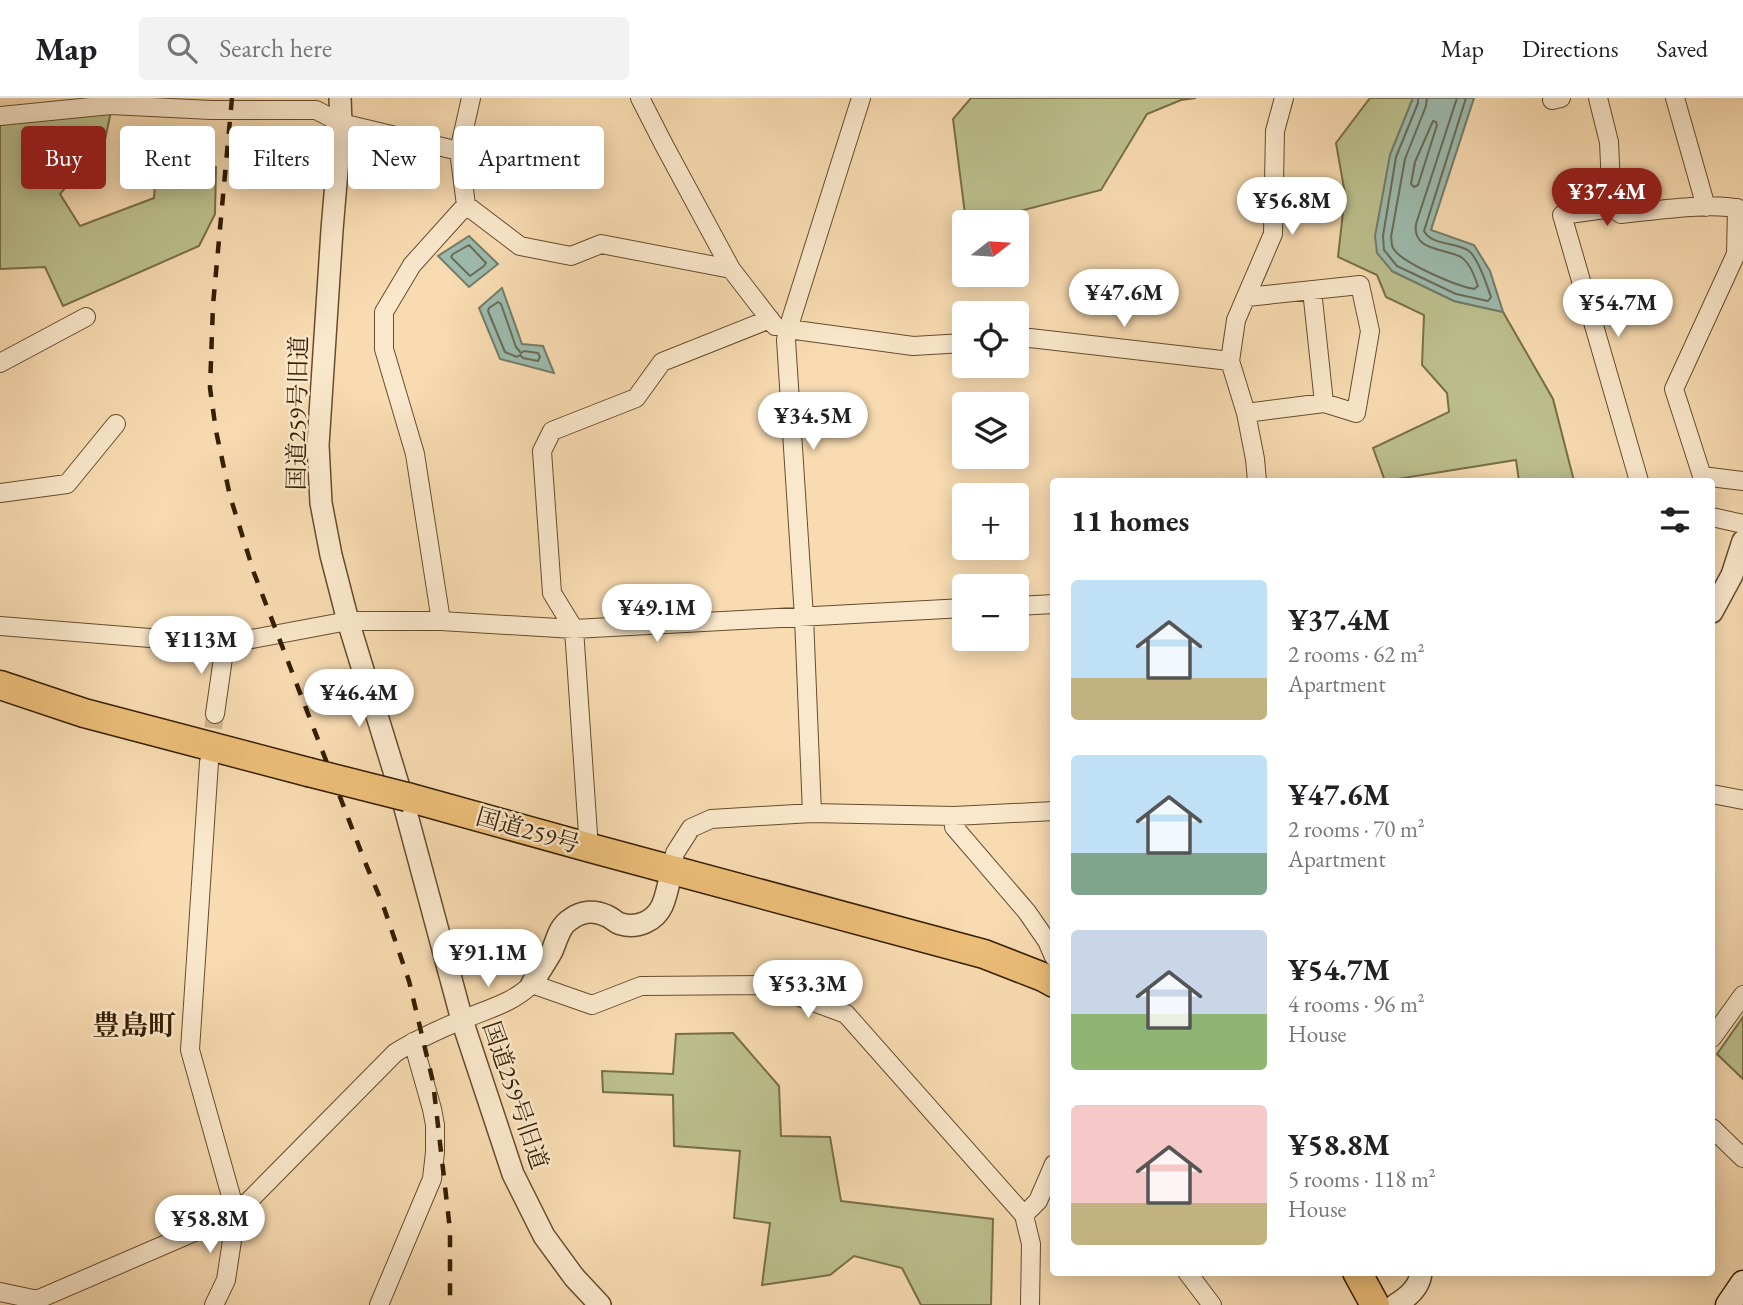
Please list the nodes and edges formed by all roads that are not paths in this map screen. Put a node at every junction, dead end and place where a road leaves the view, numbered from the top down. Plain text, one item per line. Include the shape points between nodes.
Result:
1 (340, 98) edge
2 (471, 98) edge
3 (640, 98) edge
4 (861, 98) edge
5 (1284, 98) edge
6 (1598, 98) edge
7 (1675, 98) edge
8 (211, 104) edge
9 (0, 116) edge
10 (341, 123) junction
11 (465, 126) edge
12 (454, 150) edge
13 (464, 189) edge
14 (466, 205) junction
15 (1706, 207) junction
16 (1612, 208) junction
17 (1740, 209) edge
18 (731, 269) junction
19 (1312, 290) junction
20 (1247, 297) junction
21 (86, 317) dead end
22 (770, 319) junction
23 (787, 335) junction
24 (1029, 338) edge
25 (952, 344) edge
26 (1230, 361) junction
27 (0, 363) edge
28 (1324, 403) junction
29 (1246, 413) junction
30 (116, 424) dead end
31 (1257, 478) edge
32 (1638, 478) edge
33 (1743, 481) edge
34 (0, 494) edge
35 (1715, 518) edge
36 (1743, 524) edge
37 (1743, 541) edge
38 (1050, 604) edge
39 (1029, 605) edge
40 (1715, 606) edge
41 (952, 609) edge
42 (804, 617) junction
43 (348, 621) junction
44 (441, 621) junction
45 (0, 626) edge
46 (574, 629) junction
47 (225, 644) junction
48 (0, 685) edge
49 (215, 714) tunnel mouth
50 (209, 762) tunnel mouth
51 (1715, 795) edge
52 (1743, 800) edge
53 (1050, 811) edge
54 (812, 813) junction
55 (954, 816) junction
56 (587, 847) junction
57 (672, 869) junction
58 (1050, 948) edge
59 (1050, 981) edge
60 (532, 984) junction
61 (1743, 995) edge
62 (462, 1020) junction
63 (1715, 1034) edge
64 (413, 1042) junction
65 (1715, 1131) edge
66 (1743, 1158) edge
67 (1050, 1173) edge
68 (236, 1214) junction
69 (1024, 1215) junction
70 (1191, 1276) edge
71 (1359, 1276) edge
72 (1421, 1276) edge
73 (1743, 1283) edge
74 (0, 1292) edge
75 (31, 1302) edge
76 (214, 1305) edge
77 (379, 1305) edge
78 (600, 1305) edge
79 (1030, 1305) edge
80 (1212, 1305) edge
81 (1374, 1305) edge
82 (1395, 1305) edge
83 (1728, 1305) edge

1 - 10 street, 国道259号旧道
2 - 11 street
3 - 18 street
4 - 23 street
5 - 20 street via 1275,131 1273,234
6 - 16 street via 1609,142
7 - 15 street
8 - 9 street via 111,105
8 - 10 street via 316,110
10 - 12 street
10 - 43 street, 国道259号旧道 via 318,445 321,503
13 - 14 street
14 - 18 street via 520,246 571,256 601,244
14 - 44 street via 412,265 384,312 384,349 415,454
15 - 16 street via 1621,214
15 - 17 street
16 - 32 street via 1562,215
17 - 33 street via 1736,254 1674,389 1702,476
18 - 22 street
19 - 20 street
19 - 28 street
19 - 28 street via 1360,285 1370,331 1356,413
20 - 26 street via 1237,320
21 - 27 street
22 - 23 street
22 - 46 street via 662,362 636,398 552,430 542,451 552,593
23 - 25 street via 913,346
23 - 42 street
24 - 26 street
26 - 29 street
28 - 29 street
29 - 31 street
30 - 34 street via 67,484
35 - 36 street
37 - 40 street
38 - 39 street
41 - 42 street
42 - 46 street
42 - 54 street
43 - 44 street
43 - 47 street
43 - 62 street, 国道259号旧道 via 402,797
44 - 46 street
45 - 47 street
46 - 56 street
47 - 49 street
48 - 56 highway, 国道259号, bridge via 84,713
50 - 68 street via 190,1050
51 - 52 street
53 - 55 street
54 - 55 street
54 - 57 street via 711,819 691,828 675,853
55 - 58 street via 954,827 1027,912
56 - 57 highway, 国道259号
57 - 59 highway, 国道259号 via 984,954
57 - 60 street via 662,906 644,924 619,924 596,912 566,922
60 - 62 street via 504,1004
60 - 69 street via 592,1005 641,986 767,985 845,1014
61 - 63 street
62 - 64 street
62 - 78 street, 国道259号旧道 via 527,1205 544,1237
64 - 68 street via 395,1053
64 - 77 street via 435,1125 432,1179
65 - 66 street
67 - 69 street via 1038,1201
68 - 75 street
68 - 76 street via 226,1280
69 - 79 street via 1031,1244
70 - 80 street
71 - 81 highway
72 - 82 street via 1409,1297
73 - 83 main road
74 - 75 street

